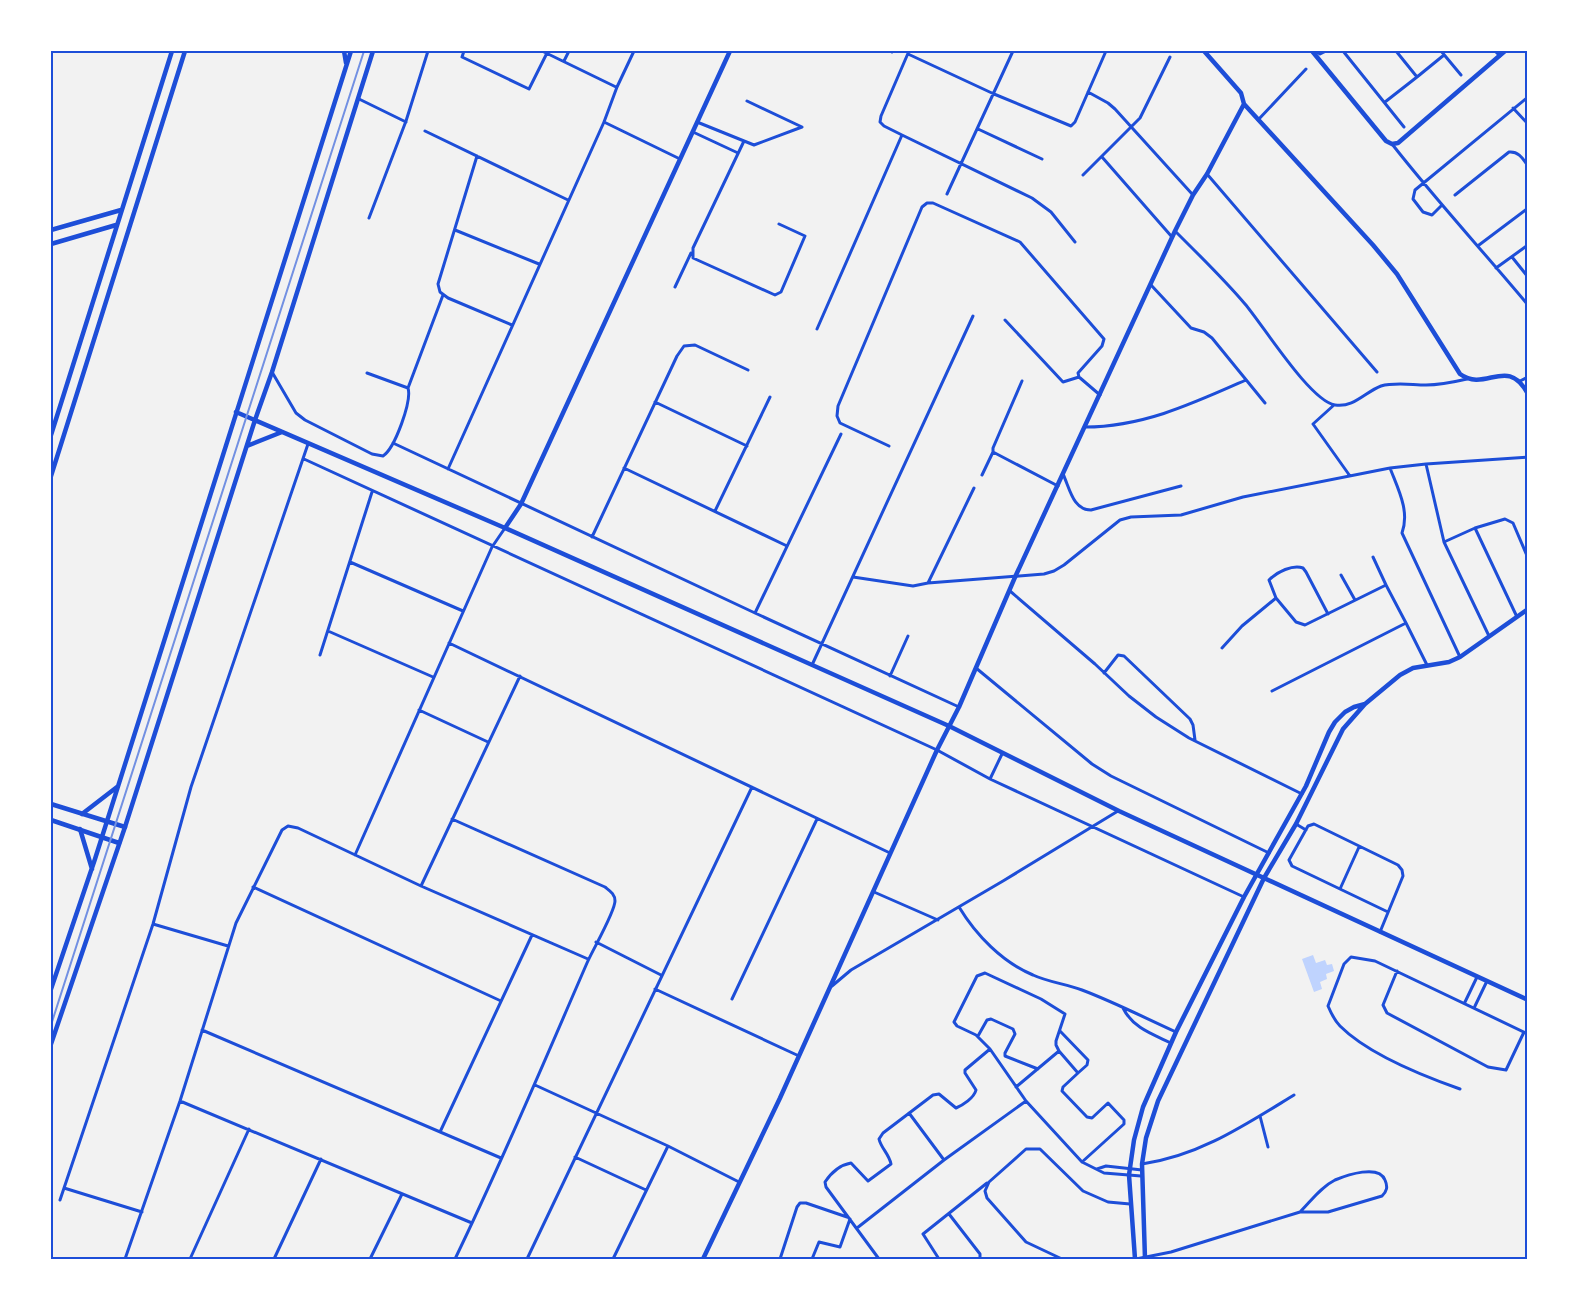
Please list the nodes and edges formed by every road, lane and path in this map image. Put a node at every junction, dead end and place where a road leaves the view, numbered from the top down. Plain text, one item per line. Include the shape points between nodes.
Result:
1 (172, 51) edge
2 (185, 51) edge
3 (344, 51) edge
4 (351, 51) edge
5 (373, 51) edge
6 (428, 51) edge
7 (464, 51) edge
8 (542, 51) edge
9 (569, 51) edge
10 (634, 51) edge
11 (730, 51) edge
12 (759, 51) edge
13 (772, 51) edge
14 (1013, 51) edge
15 (1106, 51) edge
16 (1204, 51) edge
17 (1313, 51) edge
18 (1326, 51) edge
19 (1343, 51) edge
20 (1396, 51) edge
21 (1495, 51) edge
22 (1505, 51) edge
23 (909, 52) edge
24 (547, 53) junction
25 (1443, 53) edge
26 (1500, 56) junction
27 (1170, 57) dead end
28 (564, 62) junction
29 (347, 66) junction
30 (1306, 69) dead end
31 (1461, 75) dead end
32 (1417, 77) junction
33 (616, 87) junction
34 (1088, 92) junction
35 (994, 94) junction
36 (1528, 97) edge
37 (358, 98) junction
38 (747, 100) dead end
39 (1385, 102) junction
40 (1244, 104) junction
41 (1513, 108) junction
42 (1258, 120) junction
43 (406, 122) junction
44 (604, 122) junction
45 (697, 122) junction
46 (1528, 124) edge
47 (1404, 127) dead end
48 (1132, 128) junction
49 (978, 129) junction
50 (425, 131) dead end
51 (692, 132) junction
52 (902, 135) junction
53 (744, 141) junction
54 (1392, 144) junction
55 (738, 153) junction
56 (477, 156) junction
57 (1102, 158) junction
58 (680, 159) junction
59 (1042, 159) dead end
60 (962, 164) junction
61 (1528, 166) edge
62 (1207, 174) junction
63 (1083, 176) dead end
64 (1424, 184) junction
65 (947, 194) dead end
66 (1193, 195) junction
67 (1455, 195) dead end
68 (568, 200) junction
69 (1442, 206) junction
70 (1528, 208) edge
71 (121, 210) junction
72 (369, 218) dead end
73 (779, 224) dead end
74 (116, 225) junction
75 (51, 230) edge
76 (455, 230) junction
77 (1175, 231) junction
78 (1173, 237) junction
79 (1075, 242) dead end
80 (51, 244) edge
81 (1479, 245) junction
82 (1528, 245) edge
83 (692, 253) junction
84 (1512, 257) junction
85 (539, 264) junction
86 (1496, 268) junction
87 (1528, 277) edge
88 (1151, 285) junction
89 (675, 287) dead end
90 (443, 295) junction
91 (1528, 305) edge
92 (973, 316) dead end
93 (1005, 320) dead end
94 (512, 325) junction
95 (817, 329) dead end
96 (748, 370) dead end
97 (272, 372) junction
98 (1377, 372) dead end
99 (367, 373) dead end
100 (1079, 377) junction
101 (1528, 377) edge
102 (1467, 379) junction
103 (1246, 380) junction
104 (1022, 381) dead end
105 (1520, 381) junction
106 (408, 388) junction
107 (1528, 394) edge
108 (1100, 395) junction
109 (770, 397) dead end
110 (655, 402) junction
111 (1265, 403) dead end
112 (1334, 405) junction
113 (236, 412) junction
114 (255, 420) junction
115 (1085, 427) junction
116 (282, 432) junction
117 (841, 434) dead end
118 (51, 435) edge
119 (309, 443) junction
120 (393, 443) junction
121 (247, 446) junction
122 (747, 446) junction
123 (889, 446) dead end
124 (993, 452) junction
125 (1528, 457) edge
126 (304, 459) junction
127 (1426, 464) junction
128 (624, 468) junction
129 (1390, 468) junction
130 (448, 469) junction
131 (1063, 474) junction
132 (982, 475) dead end
133 (51, 476) edge
134 (1350, 476) junction
135 (1058, 486) junction
136 (1181, 486) dead end
137 (974, 488) dead end
138 (372, 492) junction
139 (521, 504) junction
140 (715, 511) junction
141 (505, 528) junction
142 (1475, 528) junction
143 (592, 537) junction
144 (1444, 542) junction
145 (787, 546) junction
146 (492, 547) junction
147 (1373, 557) dead end
148 (1528, 558) edge
149 (350, 562) junction
150 (1016, 574) junction
151 (1341, 575) dead end
152 (853, 576) junction
153 (928, 583) junction
154 (1386, 585) junction
155 (1009, 591) junction
156 (1276, 598) junction
157 (1355, 600) junction
158 (1528, 609) edge
159 (463, 611) junction
160 (755, 613) junction
161 (1328, 614) junction
162 (1517, 617) junction
163 (1406, 623) junction
164 (328, 631) junction
165 (908, 636) dead end
166 (1489, 636) junction
167 (449, 643) junction
168 (822, 644) junction
169 (1222, 648) dead end
170 (320, 655) dead end
171 (1460, 657) junction
172 (812, 665) junction
173 (1427, 665) junction
174 (976, 668) junction
175 (1104, 673) junction
176 (520, 676) junction
177 (890, 676) junction
178 (434, 677) junction
179 (1272, 691) dead end
180 (1365, 704) junction
181 (959, 706) junction
182 (419, 710) junction
183 (949, 726) junction
184 (1195, 741) junction
185 (489, 742) junction
186 (938, 750) junction
187 (1003, 752) junction
188 (990, 779) junction
189 (117, 787) junction
190 (752, 788) junction
191 (1302, 794) junction
192 (51, 804) edge
193 (1119, 811) junction
194 (82, 814) junction
195 (51, 819) edge
196 (453, 819) junction
197 (817, 819) junction
198 (106, 821) junction
199 (1296, 824) junction
200 (125, 827) junction
201 (1091, 827) junction
202 (80, 830) junction
203 (1306, 830) junction
204 (102, 837) junction
205 (119, 843) junction
206 (1359, 847) junction
207 (1270, 853) junction
208 (891, 854) junction
209 (355, 855) junction
210 (92, 869) junction
211 (1257, 874) junction
212 (1264, 878) junction
213 (421, 886) junction
214 (253, 887) junction
215 (1340, 890) junction
216 (874, 892) junction
217 (1244, 897) junction
218 (959, 907) junction
219 (1388, 912) junction
220 (938, 920) junction
221 (153, 924) junction
222 (1380, 932) junction
223 (532, 935) junction
224 (596, 942) junction
225 (228, 946) junction
226 (588, 959) junction
227 (1397, 971) junction
228 (661, 975) junction
229 (1477, 976) junction
230 (1487, 981) junction
231 (51, 989) edge
232 (655, 989) junction
233 (829, 989) junction
234 (732, 999) dead end
235 (1528, 1000) edge
236 (501, 1001) junction
237 (1465, 1002) junction
238 (1474, 1007) junction
239 (1123, 1008) junction
240 (202, 1030) junction
241 (1060, 1030) junction
242 (1176, 1032) junction
243 (1526, 1033) edge
244 (978, 1036) junction
245 (1171, 1043) junction
246 (51, 1044) edge
247 (990, 1049) junction
248 (1059, 1051) junction
249 (799, 1056) junction
250 (1038, 1069) junction
251 (1078, 1073) junction
252 (534, 1085) junction
253 (1016, 1087) junction
254 (1460, 1089) dead end
255 (1294, 1095) dead end
256 (180, 1101) junction
257 (1026, 1101) junction
258 (596, 1112) junction
259 (909, 1113) junction
260 (1260, 1116) junction
261 (249, 1129) junction
262 (440, 1132) junction
263 (668, 1146) junction
264 (1268, 1147) dead end
265 (575, 1157) junction
266 (501, 1158) junction
267 (321, 1159) junction
268 (944, 1160) junction
269 (1082, 1162) junction
270 (1142, 1164) junction
271 (1097, 1169) junction
272 (1129, 1172) junction
273 (1141, 1173) junction
274 (740, 1182) junction
275 (988, 1182) junction
276 (64, 1188) junction
277 (646, 1190) junction
278 (402, 1194) junction
279 (60, 1200) dead end
280 (1131, 1204) junction
281 (142, 1212) junction
282 (1300, 1212) junction
283 (949, 1214) junction
284 (849, 1218) junction
285 (472, 1223) junction
286 (857, 1228) junction
287 (124, 1259) edge
288 (190, 1259) edge
289 (274, 1259) edge
290 (370, 1259) edge
291 (455, 1259) edge
292 (527, 1259) edge
293 (613, 1259) edge
294 (703, 1259) edge
295 (780, 1259) edge
296 (812, 1259) edge
297 (879, 1259) edge
298 (939, 1259) edge
299 (980, 1259) edge
300 (1062, 1259) edge
301 (1136, 1259) edge
302 (1145, 1259) edge

1 - 71 street
2 - 133 street
3 - 29 street
4 - 29 street
5 - 37 street
6 - 43 street
7 - 24 street via 462,57 529,89
8 - 24 street
9 - 28 street
10 - 33 street
11 - 45 street
12 - 13 street
14 - 35 street
15 - 34 street
16 - 40 street via 1241,93
17 - 18 street
17 - 54 street
19 - 39 street
20 - 32 street
21 - 26 street
22 - 26 street
23 - 35 street
23 - 52 street via 880,122
24 - 28 street
25 - 31 street
25 - 32 street
26 - 54 street via 1398,143
27 - 48 street
28 - 33 street
29 - 113 street
30 - 42 street
32 - 39 street
33 - 44 street
34 - 35 street via 1071,126
34 - 48 street via 1108,103
35 - 49 street
36 - 41 street
37 - 43 street
37 - 97 street
38 - 53 street via 802,127 754,145
39 - 47 street
40 - 42 street
40 - 62 street
41 - 46 street
41 - 64 street
42 - 102 street via 1391,267
43 - 72 street
44 - 58 street
44 - 68 street
45 - 51 street
45 - 53 street
48 - 57 street
48 - 66 street
49 - 59 street
49 - 60 street
50 - 56 street
51 - 55 street
51 - 58 street
52 - 60 street
52 - 95 street
53 - 55 street
54 - 64 street
55 - 83 street
56 - 68 street
56 - 76 street
57 - 63 street
57 - 78 street
58 - 139 street
60 - 65 street
60 - 79 street via 1041,204
61 - 67 street via 1519,154 1509,152
62 - 66 street
62 - 98 street
64 - 69 street
64 - 69 street via 1413,194 1423,212 1432,215
66 - 77 street
68 - 85 street
69 - 81 street
70 - 81 street
71 - 74 street
71 - 75 street
73 - 83 street via 805,236 781,292 775,295 698,261
74 - 80 street
74 - 118 street
76 - 85 street
76 - 90 street via 438,284
77 - 78 street
77 - 112 street via 1245,304 1309,387
78 - 88 street
81 - 86 street
82 - 84 street
83 - 89 street
84 - 86 street
84 - 87 street
85 - 94 street
86 - 91 street
88 - 103 street via 1191,328 1212,338
88 - 108 street
90 - 94 street
90 - 106 street
92 - 152 street
93 - 100 street via 1063,382
94 - 130 street
96 - 110 street via 695,345 684,346
97 - 114 street
97 - 120 street via 296,413 305,420 377,455 383,456
99 - 106 street
100 - 108 street
100 - 123 street via 1080,369 1104,339 1029,250 1012,237 927,203 838,406 840,423
101 - 105 street
102 - 105 street via 1505,375
102 - 112 street via 1380,386 1358,400
103 - 111 street
103 - 115 street via 1138,422
104 - 124 street
105 - 107 street
106 - 120 street via 411,395
108 - 115 street
109 - 122 street
110 - 122 street
110 - 128 street
112 - 134 street via 1312,424
113 - 114 street
113 - 189 street
114 - 116 street
114 - 121 street
115 - 131 street
116 - 119 street
116 - 121 street
117 - 145 street
119 - 126 street
119 - 141 street
120 - 130 street
121 - 200 street
122 - 140 street
124 - 132 street
124 - 135 street
125 - 127 street
126 - 138 street
126 - 221 street via 191,787
127 - 129 street
127 - 144 street
128 - 140 street
128 - 143 street
129 - 134 street
129 - 171 street via 1405,511 1402,533
130 - 139 street
131 - 135 street
131 - 136 street via 1077,506 1083,510
134 - 150 street via 1243,497 1181,515 1120,520 1054,571
135 - 150 street
137 - 153 street
138 - 146 street
138 - 149 street
139 - 141 street
139 - 143 street
140 - 145 street
141 - 146 street
141 - 172 street
142 - 144 street
142 - 148 street via 1510,520
142 - 162 street
143 - 160 street
144 - 166 street
145 - 160 street
146 - 159 street
146 - 186 street
147 - 154 street
149 - 159 street
149 - 164 street
150 - 153 street
150 - 155 street
151 - 157 street
152 - 153 street via 912,586
152 - 168 street
154 - 157 street
154 - 163 street
155 - 174 street
155 - 175 street
156 - 161 street via 1300,625
156 - 161 street via 1269,580 1299,566
156 - 169 street
157 - 161 street
158 - 162 street
159 - 167 street
160 - 168 street
162 - 166 street
163 - 173 street
163 - 179 street
164 - 170 street
164 - 178 street
165 - 177 street
166 - 171 street
167 - 176 street
167 - 178 street
168 - 172 street
168 - 177 street
171 - 173 street
172 - 183 street
173 - 180 street via 1400,675
174 - 181 street
174 - 207 street via 1111,776
175 - 184 street via 1156,717
175 - 184 street via 1118,655 1124,656 1190,719
176 - 185 street
176 - 190 street
177 - 181 street
178 - 182 street
180 - 191 street via 1354,707 1335,722
180 - 199 street via 1343,729
181 - 183 street
182 - 185 street
182 - 209 street
183 - 186 street
183 - 187 street
184 - 191 street
185 - 196 street
186 - 188 street
186 - 208 street
187 - 188 street
187 - 193 street
188 - 201 street
189 - 194 street
189 - 198 street
190 - 197 street
190 - 228 street
191 - 207 street
192 - 194 street
193 - 201 street
193 - 211 street
194 - 198 street
195 - 202 street
196 - 213 street
196 - 224 street via 612,892 614,908
197 - 208 street
197 - 234 street
198 - 200 street
198 - 204 street
199 - 203 street
199 - 212 street
200 - 205 street
201 - 217 street
201 - 218 street
202 - 204 street
202 - 210 street
203 - 206 street via 1314,824
203 - 215 street via 1289,864
204 - 205 street
204 - 210 street
205 - 246 street
206 - 215 street
206 - 219 street via 1402,870
207 - 211 street
208 - 216 street
209 - 213 street
209 - 214 street via 288,826 282,830
210 - 231 street
211 - 212 street
211 - 217 street
212 - 222 street
212 - 270 street via 1158,1101
213 - 223 street
214 - 225 street
214 - 236 street
215 - 219 street
216 - 220 street
216 - 233 street
217 - 242 street
218 - 220 street
218 - 239 street via 977,933 1017,966
219 - 222 street
220 - 233 street via 851,970
221 - 225 street
221 - 276 street
222 - 229 street
223 - 226 street
223 - 236 street
224 - 226 street
224 - 228 street
225 - 240 street
226 - 252 street
227 - 237 street
227 - 243 street via 1383,1005 1387,1013 1488,1068 1506,1070
227 - 254 street via 1375,961 1351,957 1344,964 1328,1006 1338,1025 1362,1044
228 - 232 street
229 - 230 street
229 - 237 street
230 - 235 street
230 - 238 street
232 - 249 street
232 - 258 street
233 - 249 street
236 - 262 street
237 - 238 street
238 - 243 street
239 - 242 street
239 - 245 street via 1137,1027
240 - 256 street
240 - 262 street
241 - 244 street via 1065,1019 1062,1011 985,973 977,976 954,1019 957,1026
241 - 248 street via 1056,1045
241 - 251 street via 1088,1060
242 - 245 street
244 - 247 street
244 - 250 street via 991,1018 1013,1029 1015,1034 1005,1056
245 - 272 street via 1143,1107
247 - 253 street
247 - 259 street via 965,1070 976,1090 960,1106 956,1108 939,1094
248 - 250 street
248 - 251 street
249 - 274 street
250 - 253 street
251 - 269 street via 1062,1089 1087,1117 1092,1118 1108,1103 1125,1122
252 - 258 street
252 - 266 street
253 - 257 street
255 - 260 street
256 - 261 street
256 - 281 street
257 - 268 street
257 - 269 street
258 - 263 street
258 - 265 street
259 - 268 street
259 - 284 street via 879,1138 890,1158 888,1168 868,1181 851,1163 844,1164 825,1182
260 - 264 street
260 - 270 street via 1181,1156
261 - 267 street
261 - 288 street
262 - 266 street
263 - 274 street
263 - 277 street
265 - 277 street
265 - 292 street
266 - 285 street
267 - 278 street
267 - 289 street
268 - 286 street
269 - 271 street
270 - 273 street
271 - 272 street via 1104,1173
271 - 272 street via 1106,1166
272 - 273 street
272 - 280 street
273 - 302 street
274 - 294 street
275 - 280 street via 1026,1149 1040,1149 1083,1191 1108,1202
275 - 283 street
275 - 300 street via 987,1198 1026,1242
276 - 279 street
276 - 281 street
277 - 293 street
278 - 285 street
278 - 290 street
280 - 301 street
281 - 287 street
282 - 282 street via 1336,1179 1373,1170 1384,1176 1387,1186 1382,1196 1328,1212
282 - 302 street
283 - 298 street via 922,1236
283 - 299 street
284 - 286 street
284 - 295 street via 801,1203
284 - 296 street via 840,1247 819,1242
285 - 291 street
286 - 297 street
301 - 302 street

